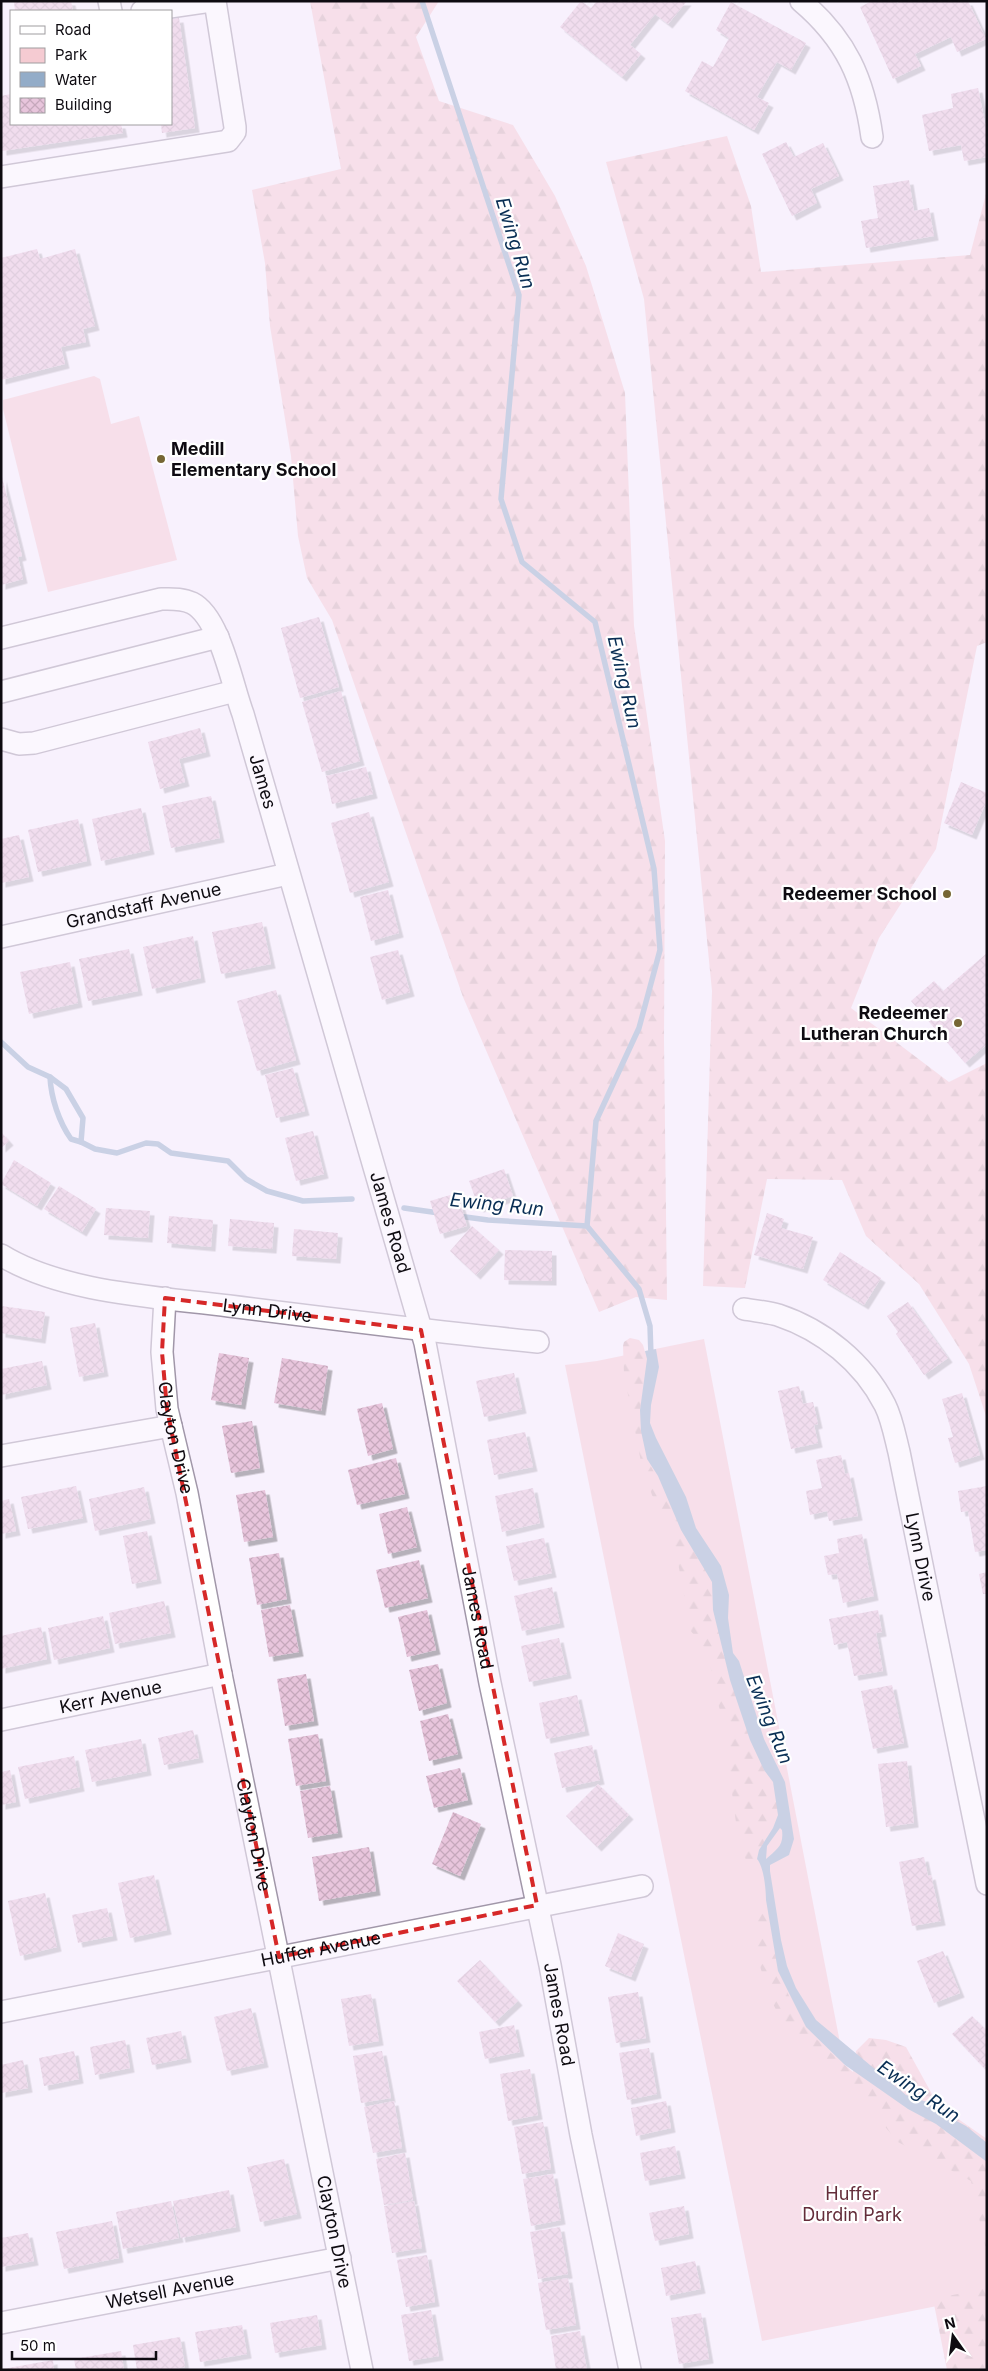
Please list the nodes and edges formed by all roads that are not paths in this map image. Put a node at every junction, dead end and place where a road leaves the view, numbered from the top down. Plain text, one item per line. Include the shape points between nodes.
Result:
1 (211, 1) edge
2 (215, 1) edge
3 (801, 1) edge
4 (149, 10) edge
5 (872, 137) dead end
6 (1, 177) edge
7 (218, 637) junction
8 (1, 638) edge
9 (234, 690) junction
10 (1, 692) edge
11 (1, 739) edge
12 (288, 874) junction
13 (1, 937) edge
14 (1, 1255) edge
15 (165, 1298) junction
16 (744, 1309) dead end
17 (421, 1330) junction
18 (538, 1342) dead end
19 (171, 1426) junction
20 (1, 1456) edge
21 (221, 1674) junction
22 (1, 1720) edge
23 (986, 1876) edge
24 (642, 1886) dead end
25 (537, 1905) junction
26 (279, 1957) junction
27 (1, 2012) edge
28 (340, 2258) junction
29 (1, 2323) edge
30 (362, 2370) edge
31 (630, 2370) edge

1 - 4 street
2 - 6 street via 235,127 228,141
3 - 5 street via 821,18 855,69 868,104
7 - 8 street, James via 205,614 192,603 161,599
7 - 9 street, James
7 - 10 street
9 - 11 street via 34,743 19,744
9 - 12 street, James
12 - 13 street, Grandstaff Avenue
12 - 17 street, James Road
14 - 15 street, Lynn Drive via 58,1279
15 - 17 street, Lynn Drive
15 - 19 street, Clayton Drive via 162,1373
16 - 23 street, Lynn Drive via 785,1318 809,1328 836,1346 867,1378 892,1422
17 - 18 street, Lynn Drive
17 - 25 street, James Road
19 - 20 street
19 - 21 street, Clayton Drive
21 - 22 street, Kerr Avenue
21 - 26 street, Clayton Drive
24 - 25 street, Huffer Avenue
25 - 26 street, Huffer Avenue
25 - 31 street, James Road
26 - 27 street, Huffer Avenue
26 - 28 street, Clayton Drive
28 - 29 street, Wetsell Avenue
28 - 30 street, Clayton Drive

